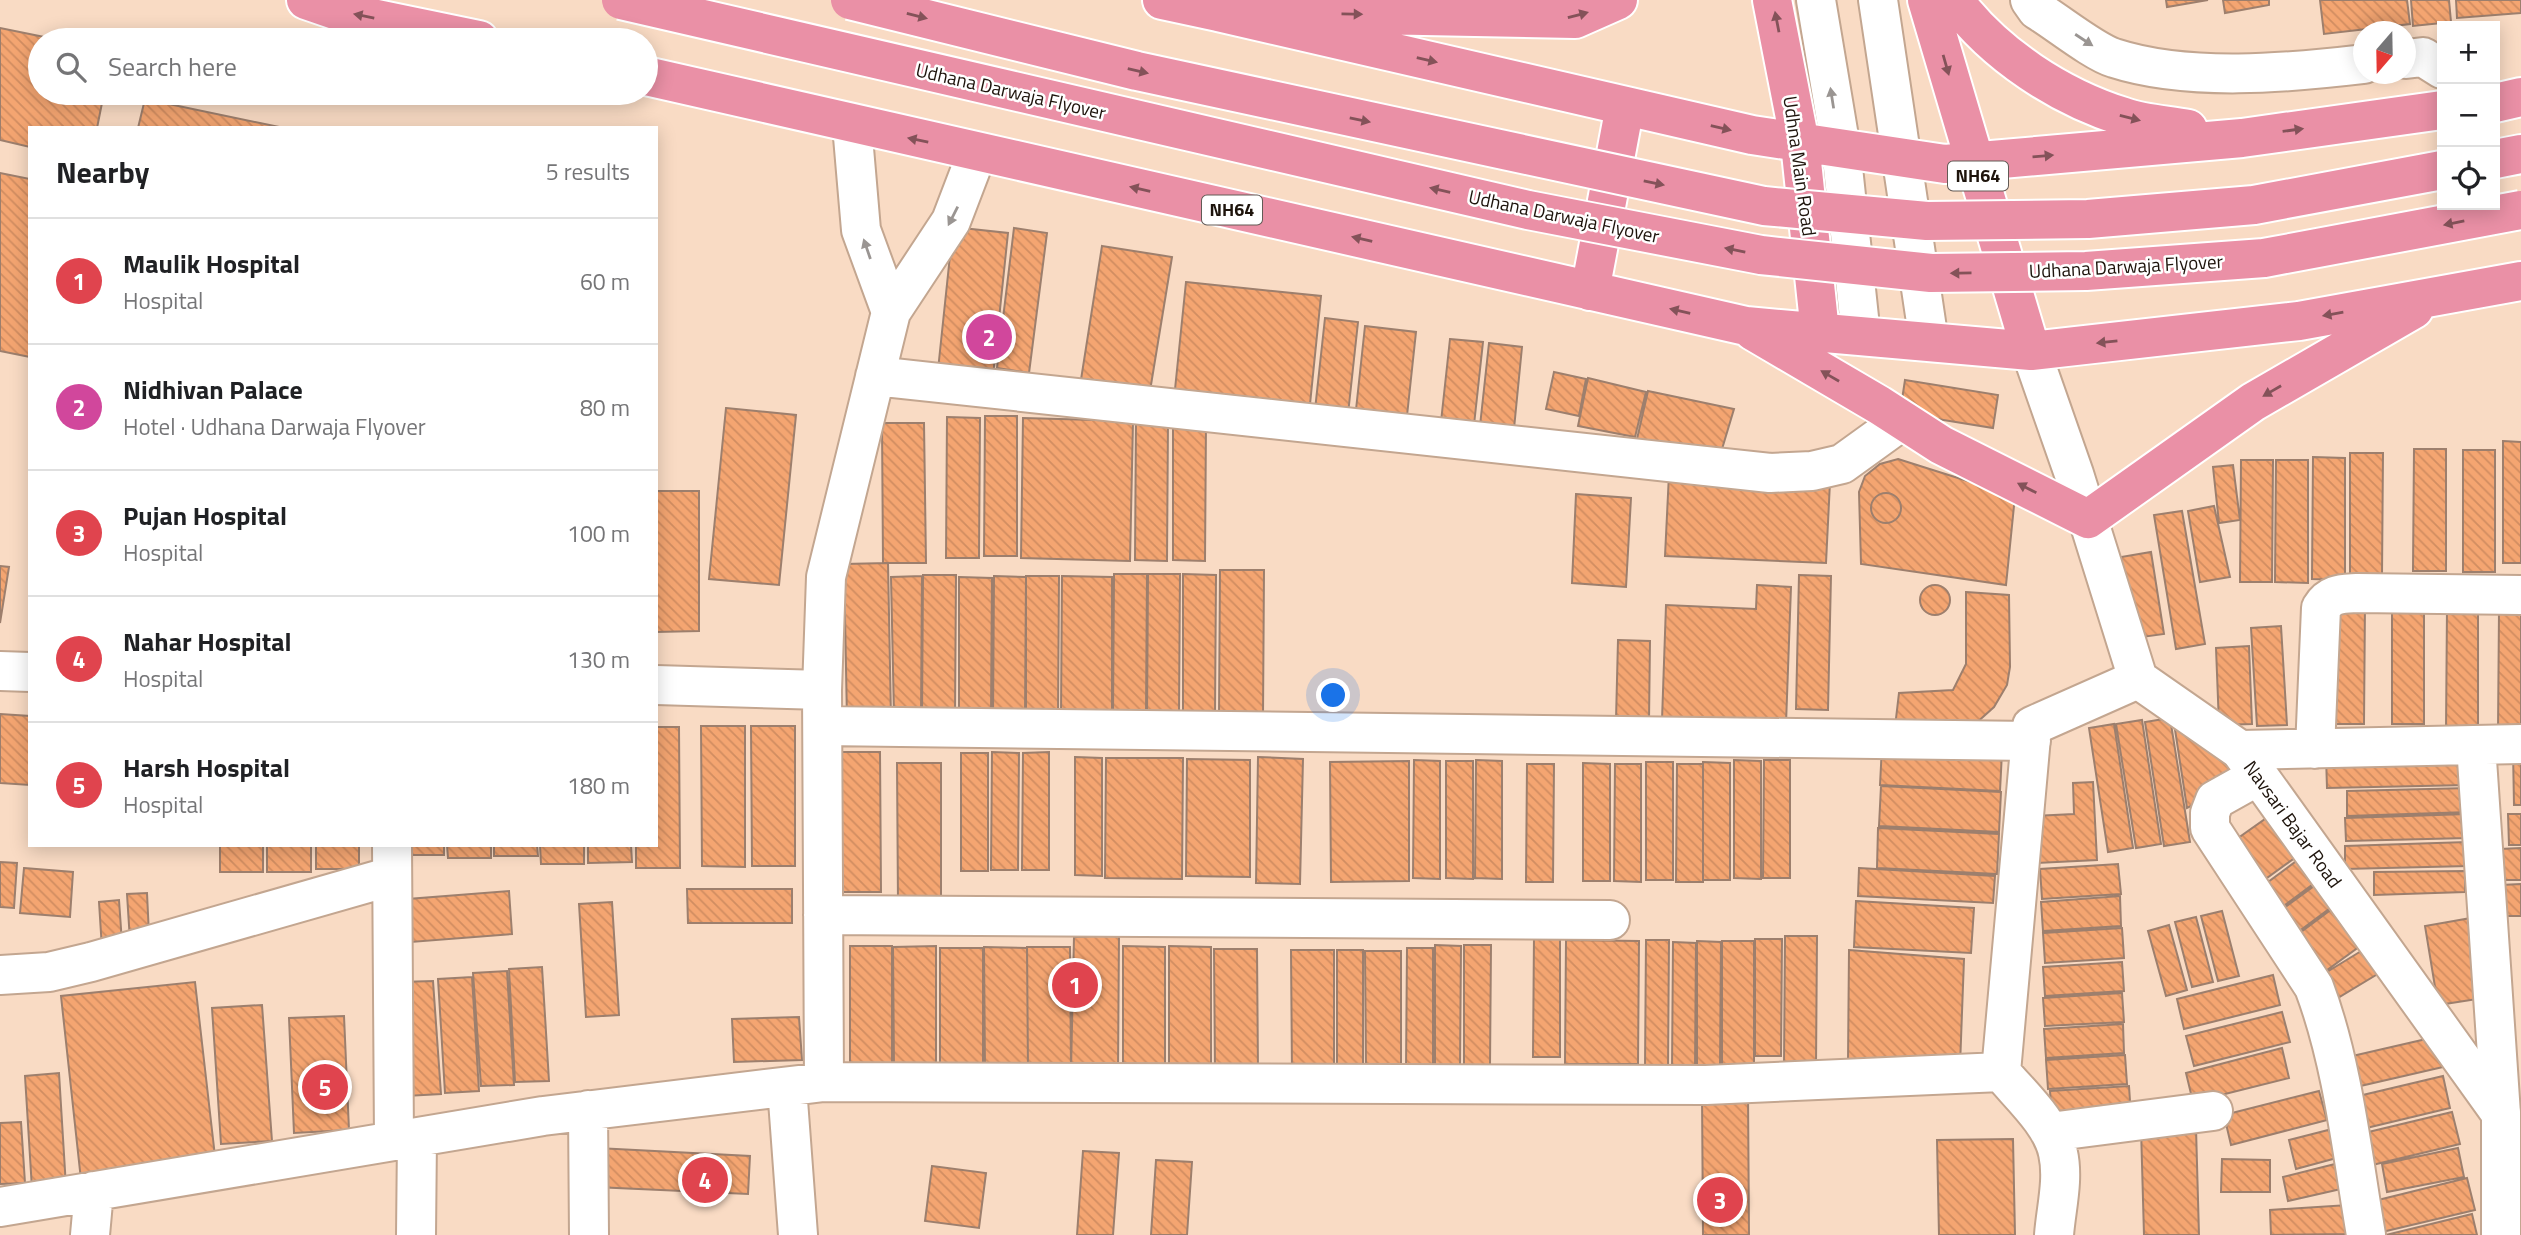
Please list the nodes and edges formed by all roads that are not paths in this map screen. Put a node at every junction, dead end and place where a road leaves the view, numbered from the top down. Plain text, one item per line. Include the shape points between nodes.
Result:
1 (306, 0) edge
2 (621, 0) edge
3 (850, 0) edge
4 (1162, 0) edge
5 (1618, 0) edge
6 (1772, 0) edge
7 (1816, 0) edge
8 (1878, 0) edge
9 (1927, 0) edge
10 (1954, 0) edge
11 (2030, 0) edge
12 (1217, 12) junction
13 (421, 28) edge
14 (2416, 58) edge
15 (2353, 65) edge
16 (2437, 66) edge
17 (658, 79) edge
18 (1625, 106) junction
19 (2437, 111) edge
20 (852, 125) junction
21 (2242, 138) junction
22 (1800, 143) junction
23 (1841, 149) junction
24 (978, 153) junction
25 (2521, 154) edge
26 (1904, 158) junction
27 (2500, 158) edge
28 (1974, 162) junction
29 (2437, 171) edge
30 (2521, 210) edge
31 (2521, 281) edge
32 (1590, 291) junction
33 (2437, 296) junction
34 (891, 313) junction
35 (1746, 326) junction
36 (1819, 332) junction
37 (1861, 336) junction
38 (1930, 342) junction
39 (2031, 351) junction
40 (875, 376) junction
41 (1903, 420) junction
42 (2088, 519) junction
43 (2521, 595) edge
44 (0, 671) edge
45 (28, 671) edge
46 (2138, 679) junction
47 (658, 685) edge
48 (822, 708) junction
49 (2031, 741) junction
50 (2521, 744) edge
51 (2476, 745) junction
52 (2315, 749) junction
53 (2249, 763) junction
54 (392, 861) edge
55 (823, 915) junction
56 (1610, 920) dead end
57 (0, 975) edge
58 (2001, 1072) junction
59 (824, 1082) junction
60 (787, 1087) junction
61 (588, 1110) junction
62 (2213, 1111) dead end
63 (2501, 1114) junction
64 (2050, 1132) junction
65 (405, 1139) junction
66 (94, 1191) junction
67 (0, 1207) edge
68 (90, 1235) edge
69 (416, 1235) edge
70 (589, 1235) edge
71 (798, 1235) edge
72 (2054, 1235) edge
73 (2366, 1235) edge
74 (2501, 1235) edge

13 -> 1 highway
30 -> 2 highway, Udhana Darwaja Flyover, bridge via 2264,258 2086,271 1931,273 1761,255 1528,210
3 -> 29 highway, bridge via 1137,71 1764,206 1927,221 2088,219 2254,205
4 - 12 highway
12 -> 5 highway via 1575,19
22 -> 6 highway, Udhna Main Road
23 -> 7 street
8 - 26 street
9 -> 28 highway, NH64
10 -> 21 highway via 1966,16 2040,80 2125,117
11 -> 15 street via 2038,10 2112,58 2186,71 2292,72
12 -> 18 highway
14 - 16 street
17 - 20 highway, NH64
18 -> 22 highway
18 - 32 highway
21 -> 19 highway
24 -> 20 highway, NH64
34 -> 20 street via 861,230
28 -> 21 highway
22 - 23 highway
22 - 36 highway, Udhna Main Road
23 - 26 highway
23 - 37 street
32 -> 24 highway, NH64
24 -> 34 street via 951,221
25 - 27 highway
26 - 28 highway via 1945,164
26 - 38 street
28 - 39 highway, NH64
31 - 33 highway
35 -> 32 highway, NH64
33 -> 39 highway via 2299,321
33 -> 42 highway via 2253,402
34 - 40 street
35 - 36 highway, NH64
41 -> 35 highway
36 - 37 highway, NH64
37 - 38 highway, NH64
38 - 39 highway, NH64
39 - 42 street
40 - 41 street via 1770,473 1842,464
40 - 48 street via 826,578
42 -> 41 highway via 1941,445
42 - 46 street
43 - 52 street via 2357,593 2326,599 2321,608
44 - 45 street
46 - 49 street via 2032,726
46 - 53 street, Navsari Bajar Road
47 - 48 street
48 - 49 street
48 - 55 street
49 - 58 street
50 - 51 street
51 - 52 street
51 - 63 street
52 - 53 street
53 - 63 street, Navsari Bajar Road
53 - 73 street via 2214,800 2210,828 2314,986 2343,1101
54 - 57 street via 91,962 49,972
54 - 65 street
55 - 56 street
55 - 59 street
58 - 59 street via 1706,1085
58 - 64 street
59 - 60 street
60 - 61 street
60 - 71 street
61 - 65 street
61 - 70 street
62 - 64 street
63 - 74 street
64 - 72 street via 2060,1173
65 - 66 street
65 - 69 street
66 - 67 street
66 - 68 street

